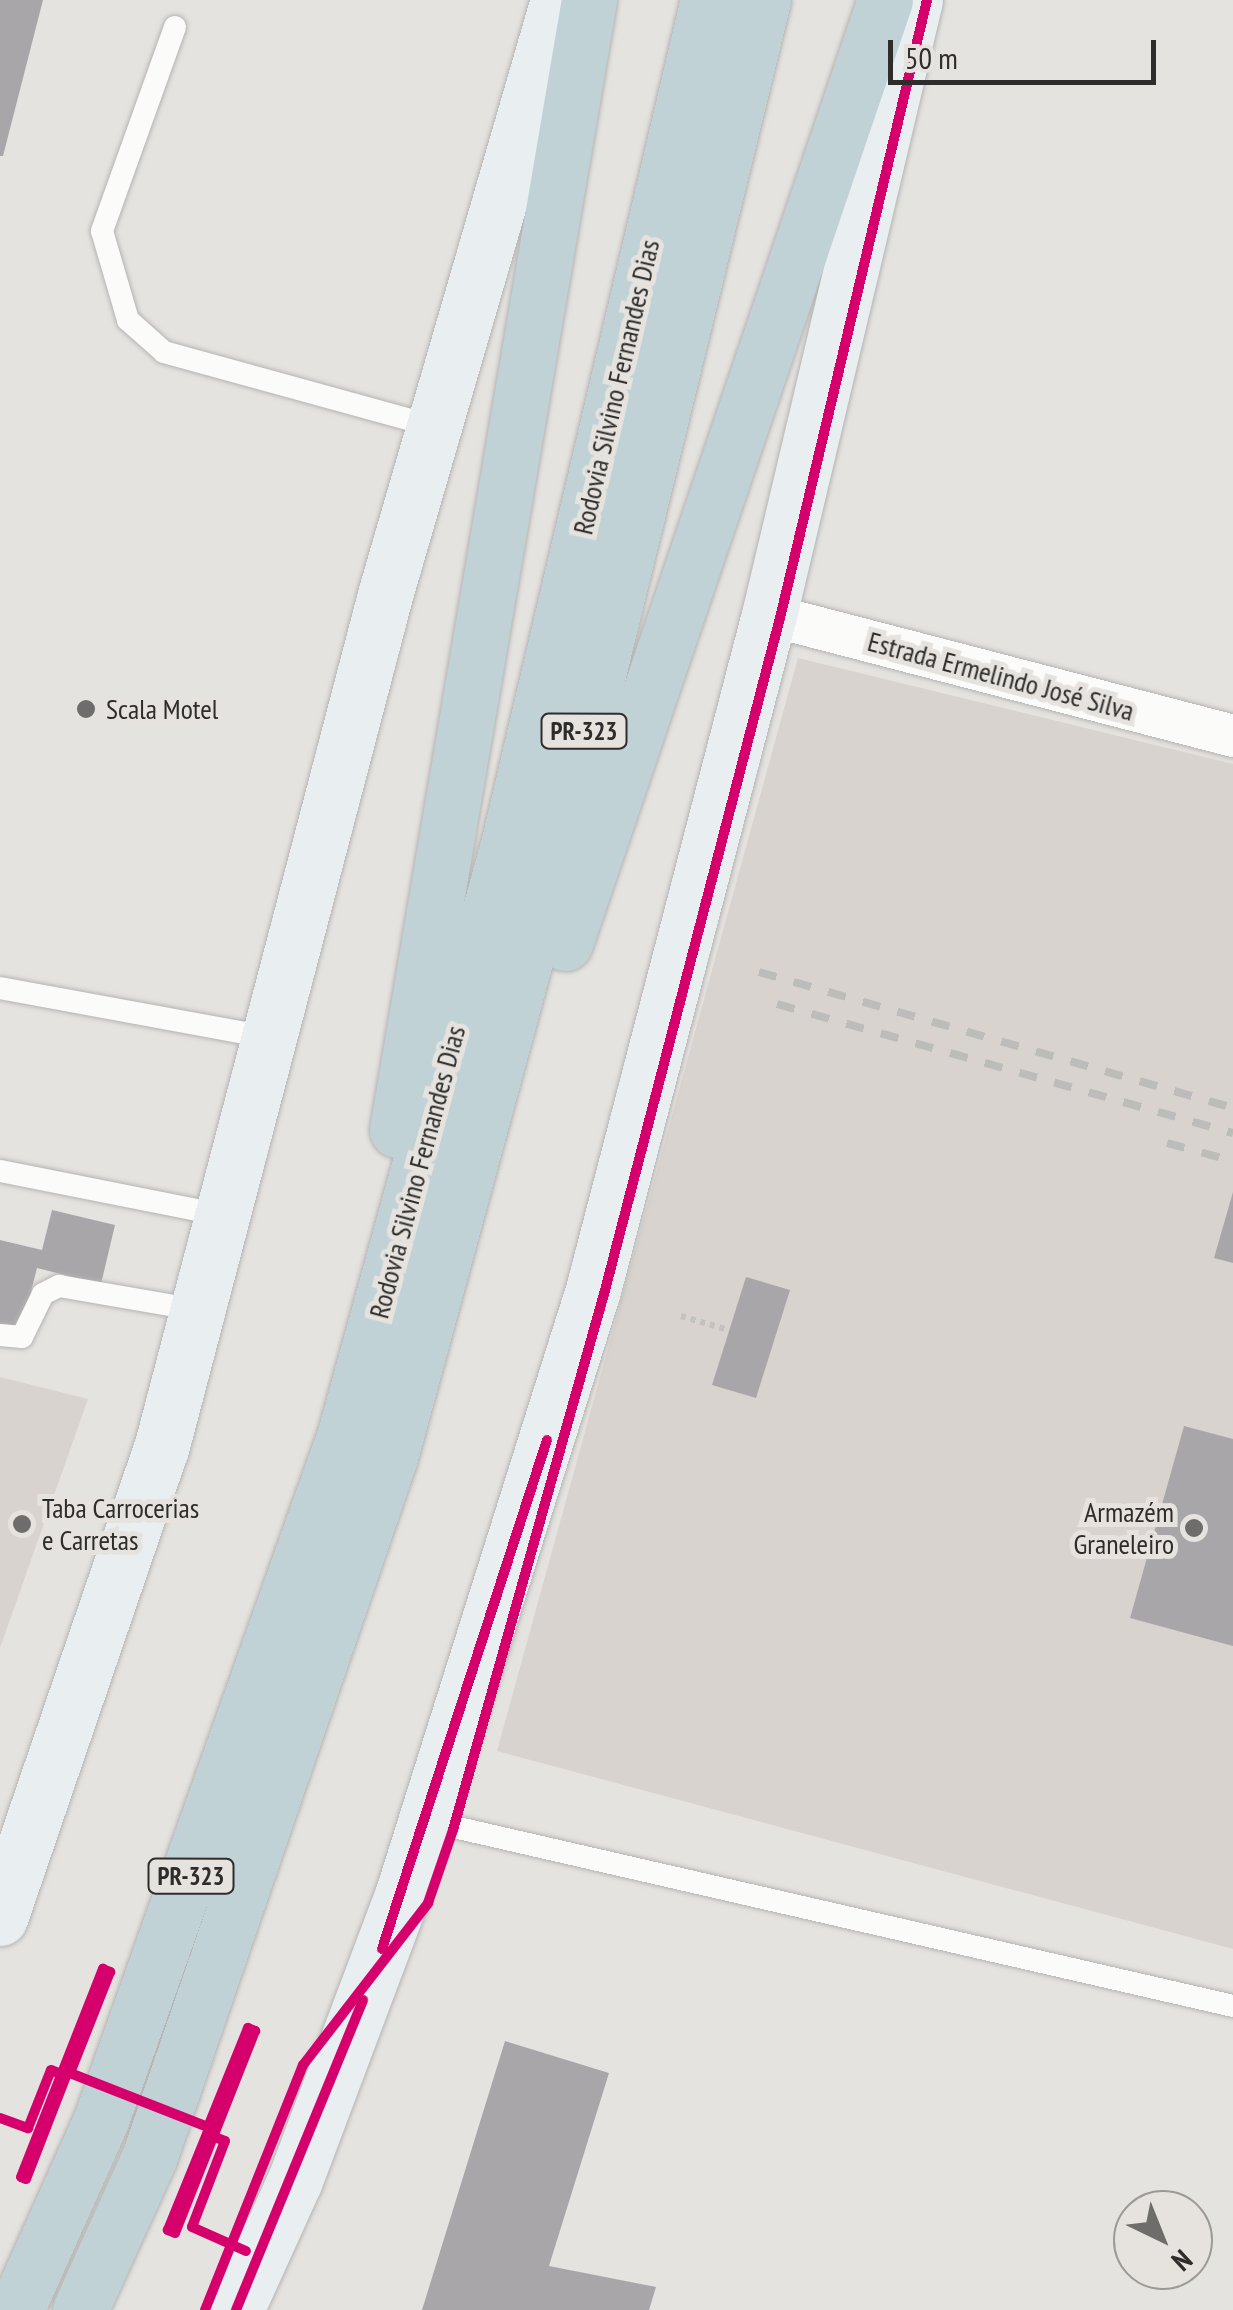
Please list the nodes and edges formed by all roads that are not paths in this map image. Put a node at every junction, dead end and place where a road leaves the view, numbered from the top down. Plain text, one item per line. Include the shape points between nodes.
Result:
1 (558, 0) edge
2 (589, 0) edge
3 (708, 0) edge
4 (763, 0) edge
5 (886, 0) edge
6 (915, 0) edge
7 (175, 26) dead end
8 (433, 426) junction
9 (769, 615) junction
10 (1233, 736) edge
11 (0, 988) edge
12 (268, 1037) junction
13 (0, 1172) edge
14 (223, 1214) junction
15 (198, 1310) junction
16 (0, 1335) edge
17 (367, 1446) junction
18 (428, 1821) junction
19 (0, 1918) edge
20 (1233, 2006) edge
21 (16, 2310) edge
22 (80, 2310) edge
23 (236, 2310) edge

1 - 8 street
2 - 17 highway
3 - 17 highway, Rodovia Silvino Fernandes Dias / PR-323
4 - 17 highway, Rodovia Silvino Fernandes Dias / PR-323 via 554,854
5 - 17 highway
6 - 9 street
7 - 8 lane via 102,231 128,320 164,352
8 - 12 street
9 - 10 street, Estrada Ermelindo José Silva
9 - 18 street via 593,1290
11 - 12 lane
12 - 14 street
13 - 14 lane
14 - 15 street
15 - 16 lane via 59,1286 44,1294 22,1337
15 - 19 street via 161,1448
17 - 21 highway, Rodovia Silvino Fernandes Dias / PR-323 via 101,2120
17 - 22 highway, Rodovia Silvino Fernandes Dias / PR-323 via 149,2158
18 - 20 lane
18 - 23 street via 294,2180

